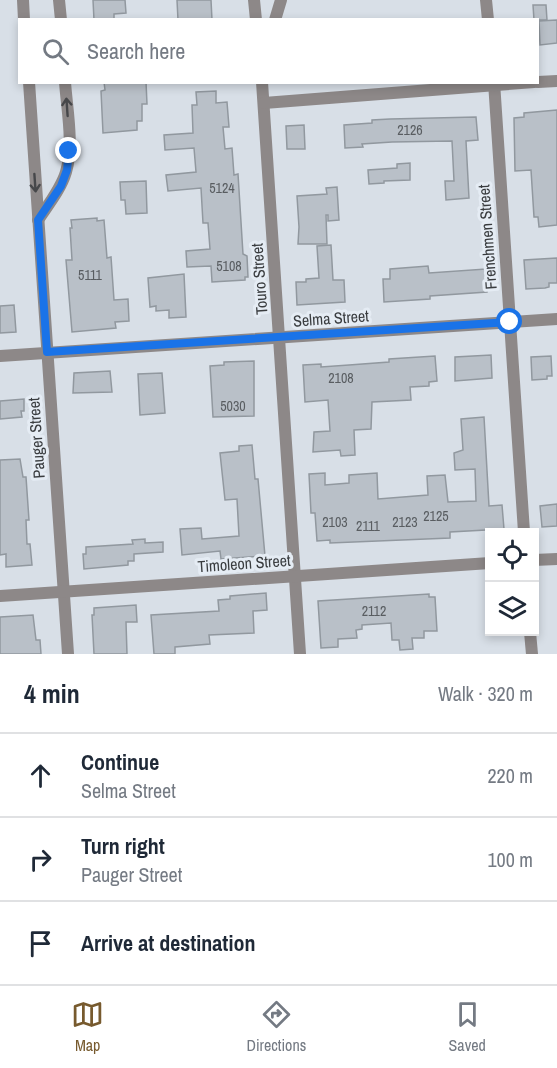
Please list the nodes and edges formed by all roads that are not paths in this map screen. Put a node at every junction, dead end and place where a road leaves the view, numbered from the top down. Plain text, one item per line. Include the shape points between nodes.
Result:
1 (23, 0) edge
2 (59, 0) edge
3 (254, 0) edge
4 (280, 0) edge
5 (486, 0) edge
6 (24, 18) edge
7 (61, 18) edge
8 (256, 18) edge
9 (276, 18) edge
10 (488, 18) edge
11 (557, 81) edge
12 (539, 82) edge
13 (28, 84) edge
14 (65, 84) edge
15 (262, 84) edge
16 (494, 84) edge
17 (264, 103) junction
18 (38, 220) junction
19 (557, 319) edge
20 (510, 322) junction
21 (279, 338) junction
22 (47, 352) junction
23 (0, 356) edge
24 (524, 528) edge
25 (557, 559) edge
26 (539, 560) edge
27 (485, 563) edge
28 (295, 576) junction
29 (64, 591) junction
30 (0, 596) edge
31 (530, 636) edge
32 (68, 654) edge
33 (300, 654) edge
34 (531, 654) edge

1 - 6 street
2 - 7 street
3 - 8 street
4 - 9 street
5 - 10 street
11 - 12 street
13 -> 18 street, Pauger Street
18 -> 14 street via 67,170
15 - 17 street, Touro Street
16 - 17 street
16 - 20 street, Frenchmen Street
17 - 21 street, Touro Street
18 - 22 street, Pauger Street
19 - 20 street, Selma Street
20 - 21 street, Selma Street
20 - 24 street, Frenchmen Street
21 - 22 street, Selma Street
21 - 28 street, Touro Street
22 - 23 street, Selma Street
22 - 29 street, Pauger Street
25 - 26 street
27 - 28 street, Timoleon Street
28 - 29 street, Timoleon Street
28 - 33 street, Touro Street
29 - 30 street, Timoleon Street
29 - 32 street, Pauger Street
31 - 34 street

